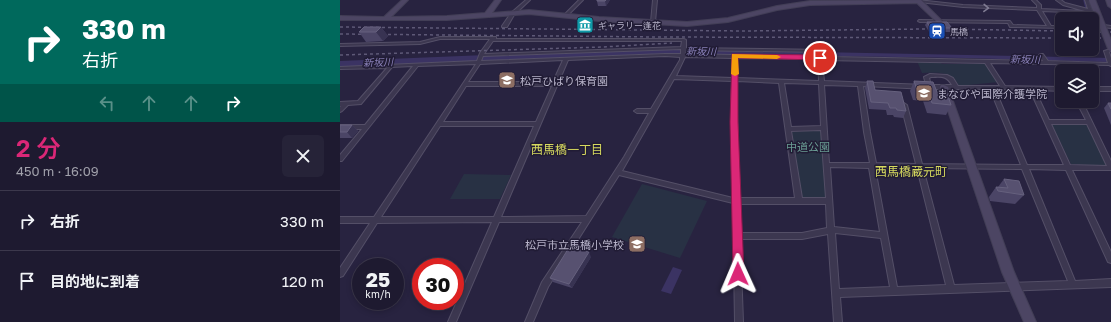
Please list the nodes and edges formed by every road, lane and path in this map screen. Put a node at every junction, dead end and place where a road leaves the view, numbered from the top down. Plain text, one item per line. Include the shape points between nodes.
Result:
1 (405, 0) edge
2 (498, 0) edge
3 (504, 0) edge
4 (528, 0) edge
5 (581, 0) edge
6 (655, 0) edge
7 (919, 0) edge
8 (1034, 0) edge
9 (1058, 0) edge
10 (1088, 0) edge
11 (1092, 0) edge
12 (868, 2) edge
13 (1039, 9) junction
14 (514, 12) junction
15 (1092, 12) junction
16 (496, 14) junction
17 (487, 15) junction
18 (566, 15) junction
19 (340, 18) edge
20 (385, 19) junction
21 (920, 21) dead end
22 (939, 21) junction
23 (653, 22) junction
24 (1099, 23) edge
25 (505, 26) dead end
26 (1050, 27) junction
27 (1055, 27) edge
28 (1109, 27) edge
29 (492, 40) junction
30 (340, 45) edge
31 (1111, 49) edge
32 (684, 52) junction
33 (481, 55) junction
34 (1041, 55) dead end
35 (735, 56) junction
36 (820, 58) junction
37 (829, 58) junction
38 (566, 59) junction
39 (986, 61) junction
40 (479, 62) junction
41 (1046, 62) junction
42 (1111, 64) edge
43 (416, 65) junction
44 (391, 66) junction
45 (340, 68) edge
46 (672, 77) junction
47 (735, 79) junction
48 (781, 81) junction
49 (822, 83) junction
50 (465, 84) junction
51 (554, 84) junction
52 (860, 84) junction
53 (899, 86) junction
54 (929, 87) junction
55 (944, 87) junction
56 (956, 87) junction
57 (992, 88) junction
58 (1004, 88) junction
59 (1032, 89) junction
60 (1055, 89) edge
61 (1099, 89) edge
62 (1111, 89) edge
63 (343, 104) edge
64 (1083, 108) edge
65 (340, 110) edge
66 (653, 110) junction
67 (637, 111) dead end
68 (1047, 122) junction
69 (1090, 122) junction
70 (438, 124) junction
71 (537, 124) junction
72 (366, 126) junction
73 (340, 127) edge
74 (824, 128) junction
75 (788, 129) junction
76 (340, 159) edge
77 (826, 165) junction
78 (873, 166) junction
79 (920, 166) junction
80 (972, 166) junction
81 (1024, 167) junction
82 (1068, 167) junction
83 (1111, 167) edge
84 (618, 172) junction
85 (736, 201) junction
86 (799, 201) junction
87 (829, 201) junction
88 (496, 219) junction
89 (588, 219) junction
90 (340, 220) edge
91 (376, 220) junction
92 (832, 230) junction
93 (884, 235) junction
94 (738, 236) junction
95 (1111, 260) edge
96 (340, 274) edge
97 (1111, 283) edge
98 (1073, 285) junction
99 (1014, 286) junction
100 (951, 289) junction
101 (894, 292) junction
102 (836, 293) junction
103 (452, 322) edge
104 (529, 322) edge
105 (739, 322) edge
106 (838, 322) edge
107 (1030, 322) edge

1 - 20 street
2 - 17 street
3 - 16 street
4 - 14 street
5 - 18 street
6 - 23 street
7 - 12 street
7 -> 13 street via 967,7
7 - 22 street
8 - 13 street
9 - 15 street via 1060,3
10 - 15 street
11 - 31 street, bridge
12 - 23 street via 804,4 696,24
13 - 15 street
13 - 26 street
14 - 16 street
14 - 18 street
14 - 25 street
16 - 17 street
17 - 20 street
18 - 23 street
19 - 20 street
21 - 22 street
22 - 26 street via 943,24 953,24 956,21 1009,22 1012,26
24 - 28 street
26 - 27 street
29 - 30 street via 494,38 440,38 420,43
29 - 32 street via 684,40
29 - 33 street
31 - 42 street via 1107,50
32 - 33 street
32 - 35 street
32 - 37 street via 826,51
32 - 38 street
32 - 46 street
33 - 40 street
34 - 41 street
35 - 36 street
35 - 47 street
36 - 37 street
36 - 49 street
37 - 39 street
38 - 40 street
38 - 51 street
39 - 41 street
39 - 58 street
40 - 43 street
40 - 50 street
41 - 42 street
43 - 44 street
43 - 72 street
44 - 45 street
44 - 63 street via 359,103
46 - 47 street
46 - 66 street
47 - 48 street
47 - 85 street
48 - 49 street
48 - 75 street
49 - 52 street
49 - 74 street
50 - 51 street
50 - 70 street
51 - 71 street
52 - 53 street
52 - 78 street
53 - 54 street
53 - 79 street
54 - 55 street
54 - 56 street via 926,77 944,75 951,79
55 - 56 street
55 - 80 street
56 - 57 street
57 - 58 street
57 - 81 street
58 - 59 street
59 - 60 street
59 - 68 street
61 - 62 street
63 - 65 street
64 - 69 street
66 - 67 street
66 - 84 street
68 - 69 street
68 - 82 street
69 - 83 street
70 - 71 street
70 - 91 street
71 - 88 street
72 - 73 street
72 - 76 street
74 - 75 street
74 - 77 street
75 - 86 street
77 - 78 street
77 - 87 street
78 - 79 street
78 - 93 street
79 - 80 street
79 - 100 street
80 - 81 street
80 - 99 street
81 - 82 street
81 - 98 street
82 - 83 street
82 - 95 street
84 - 85 street
84 - 89 street
85 - 86 street
85 - 94 street
86 - 87 street
87 - 92 street
88 - 89 street
88 - 91 street
88 - 103 street
89 - 104 street via 545,285
90 - 91 street
91 - 96 street
92 - 93 street
92 - 94 street via 802,236
92 - 102 street
93 - 101 street
94 - 105 street
97 - 98 street
98 - 99 street
99 - 100 street
99 - 107 street
100 - 101 street
101 - 102 street
102 - 106 street

